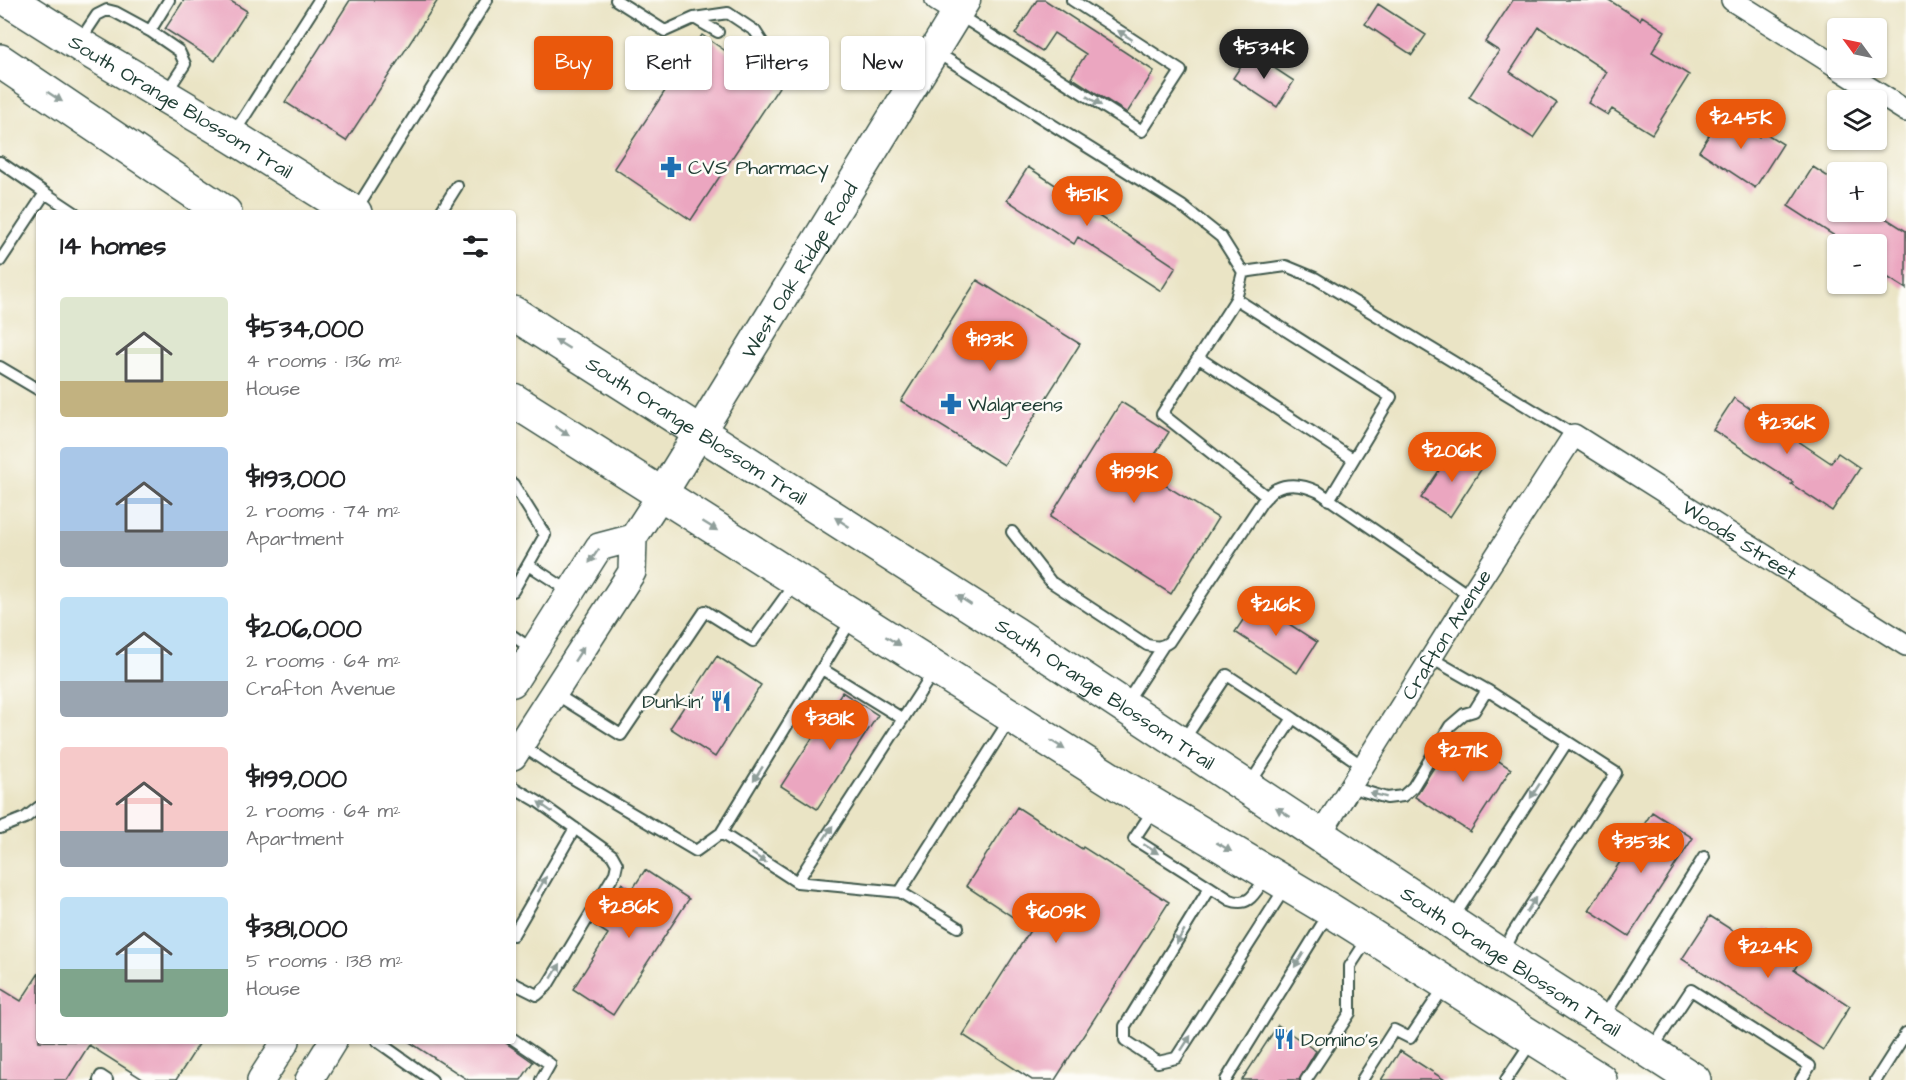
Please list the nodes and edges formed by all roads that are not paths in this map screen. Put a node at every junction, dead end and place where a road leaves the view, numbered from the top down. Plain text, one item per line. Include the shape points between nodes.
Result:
1 (9, 0) edge
2 (170, 0) edge
3 (319, 0) edge
4 (487, 0) edge
5 (616, 0) edge
6 (1072, 0) edge
7 (1732, 0) edge
8 (952, 4) edge
9 (694, 18) junction
10 (150, 31) junction
11 (718, 32) dead end
12 (758, 36) edge
13 (78, 44) junction
14 (934, 51) junction
15 (1827, 61) edge
16 (2, 66) edge
17 (1854, 78) edge
18 (164, 96) junction
19 (1906, 111) edge
20 (232, 136) junction
21 (0, 162) edge
22 (457, 186) dead end
23 (45, 193) junction
24 (70, 210) edge
25 (220, 210) edge
26 (350, 210) edge
27 (357, 210) edge
28 (442, 210) edge
29 (0, 261) edge
30 (1242, 272) junction
31 (1236, 299) junction
32 (516, 315) edge
33 (1199, 358) junction
34 (0, 367) edge
35 (36, 388) edge
36 (516, 402) edge
37 (700, 431) junction
38 (1574, 435) junction
39 (1353, 459) junction
40 (516, 489) edge
41 (661, 495) junction
42 (1267, 497) junction
43 (1329, 500) junction
44 (1012, 532) dead end
45 (633, 538) junction
46 (529, 565) junction
47 (797, 581) junction
48 (516, 586) edge
49 (571, 592) junction
50 (1470, 596) junction
51 (854, 617) junction
52 (523, 643) edge
53 (1906, 645) edge
54 (1163, 646) junction
55 (1431, 658) junction
56 (936, 668) junction
57 (822, 669) junction
58 (516, 671) edge
59 (1487, 690) junction
60 (554, 693) junction
61 (1124, 705) junction
62 (1011, 716) junction
63 (1293, 718) junction
64 (903, 719) junction
65 (1567, 742) junction
66 (1181, 743) junction
67 (517, 750) edge
68 (1363, 766) junction
69 (1350, 787) junction
70 (1247, 788) junction
71 (516, 789) edge
72 (1156, 806) junction
73 (36, 809) edge
74 (0, 828) edge
75 (574, 828) junction
76 (721, 833) junction
77 (1320, 835) junction
78 (1704, 857) dead end
79 (1278, 879) junction
80 (797, 882) junction
81 (1210, 886) junction
82 (900, 892) junction
83 (1330, 910) junction
84 (1450, 921) junction
85 (958, 927) dead end
86 (516, 929) edge
87 (1370, 935) junction
88 (1502, 956) junction
89 (1446, 983) junction
90 (516, 984) edge
91 (1601, 1020) junction
92 (1906, 1033) edge
93 (1533, 1038) junction
94 (516, 1041) edge
95 (285, 1044) edge
96 (287, 1044) edge
97 (331, 1044) edge
98 (381, 1044) edge
99 (1651, 1052) junction
100 (99, 1080) edge
101 (107, 1080) edge
102 (261, 1080) edge
103 (278, 1080) edge
104 (309, 1080) edge
105 (432, 1080) edge
106 (541, 1080) edge
107 (1226, 1080) edge
108 (1306, 1080) edge
109 (1362, 1080) edge
110 (1506, 1080) edge
111 (1600, 1080) edge
112 (1694, 1080) edge
113 (1801, 1080) edge
114 (1876, 1080) edge

1 - 13 main road, South Orange Blossom Trail
2 - 10 lane
3 - 20 lane
4 - 27 lane
5 - 9 lane via 664,31
8 -> 6 lane via 1142,131 1181,71
7 - 15 street
8 - 14 main road, West Oak Ridge Road
9 - 11 lane
9 - 12 lane via 728,13
10 - 13 lane via 107,10 97,15
10 - 18 lane via 179,51 184,64
13 - 18 main road, South Orange Blossom Trail
14 - 30 lane via 1182,206 1221,237
14 - 37 main road, West Oak Ridge Road
16 -> 25 main road
17 - 19 street
18 - 20 main road, South Orange Blossom Trail
20 - 26 main road, South Orange Blossom Trail
21 - 23 lane
22 - 28 lane
23 - 24 lane
23 - 29 lane
30 - 31 lane
30 - 38 lane via 1286,266 1315,278
31 - 33 lane
31 - 39 lane via 1391,397
37 -> 32 main road, South Orange Blossom Trail
33 - 39 lane
33 - 42 lane via 1162,414
34 - 35 lane
36 -> 41 main road
37 - 41 main road, West Oak Ridge Road
61 -> 37 main road, South Orange Blossom Trail
38 - 50 street, Crafton Avenue
38 - 53 street, Woods Street
39 - 43 lane
40 - 46 lane via 545,535
41 - 45 street, West Oak Ridge Road
41 -> 47 main road
42 - 43 lane via 1275,489 1291,485 1319,492
42 - 54 lane
43 - 50 lane
44 - 54 lane via 1051,582 1147,645
45 -> 49 street via 599,547
60 -> 45 street via 632,572
46 - 48 lane
46 - 49 lane
47 - 51 main road
47 - 60 lane via 753,641 705,611 621,735
49 - 52 street
50 - 55 street, Crafton Avenue
51 -> 56 main road
51 - 57 lane
52 - 58 street
54 - 61 lane
55 - 59 lane
55 - 68 street, Crafton Avenue
56 - 62 main road
56 - 64 lane
57 - 64 lane
57 -> 76 lane
59 - 65 lane
59 -> 69 lane via 1474,711 1450,726 1413,787 1403,796 1387,798
60 - 67 street
61 - 66 main road, South Orange Blossom Trail
62 -> 72 main road
62 - 82 lane
63 - 66 lane via 1227,675
63 - 68 lane
63 - 70 lane
80 -> 64 lane
65 -> 84 lane
88 -> 65 lane via 1616,773
66 - 70 main road, South Orange Blossom Trail
67 - 76 lane via 696,851
68 - 69 street, Crafton Avenue
69 - 77 street, Crafton Avenue
77 -> 70 main road, South Orange Blossom Trail
75 -> 71 lane
72 -> 79 main road
72 -> 81 lane via 1134,839
73 - 74 lane
86 -> 75 lane
90 -> 75 lane via 537,995 547,986 615,873 617,864 612,855
76 -> 80 lane
77 - 84 main road, South Orange Blossom Trail
78 - 91 lane
79 - 81 lane via 1239,903
81 -> 79 lane via 1125,1026 1125,1040 1158,1062 1176,1058
79 - 83 main road
80 - 82 lane
82 - 85 lane
83 - 87 main road
83 -> 107 lane
84 - 88 main road, South Orange Blossom Trail
87 - 89 main road
87 - 108 lane via 1350,966 1350,1014
88 - 91 main road, South Orange Blossom Trail
89 - 93 main road
89 - 109 lane via 1410,1038 1394,1030
91 - 99 main road, South Orange Blossom Trail
92 - 114 lane
93 - 110 lane
93 - 111 main road
94 - 106 lane via 550,1064
95 - 102 street
96 - 103 street via 283,1073
97 - 104 street
98 - 105 lane
99 - 112 main road, South Orange Blossom Trail
99 - 113 lane via 1691,990 1810,1066
100 - 101 lane via 101,1076

